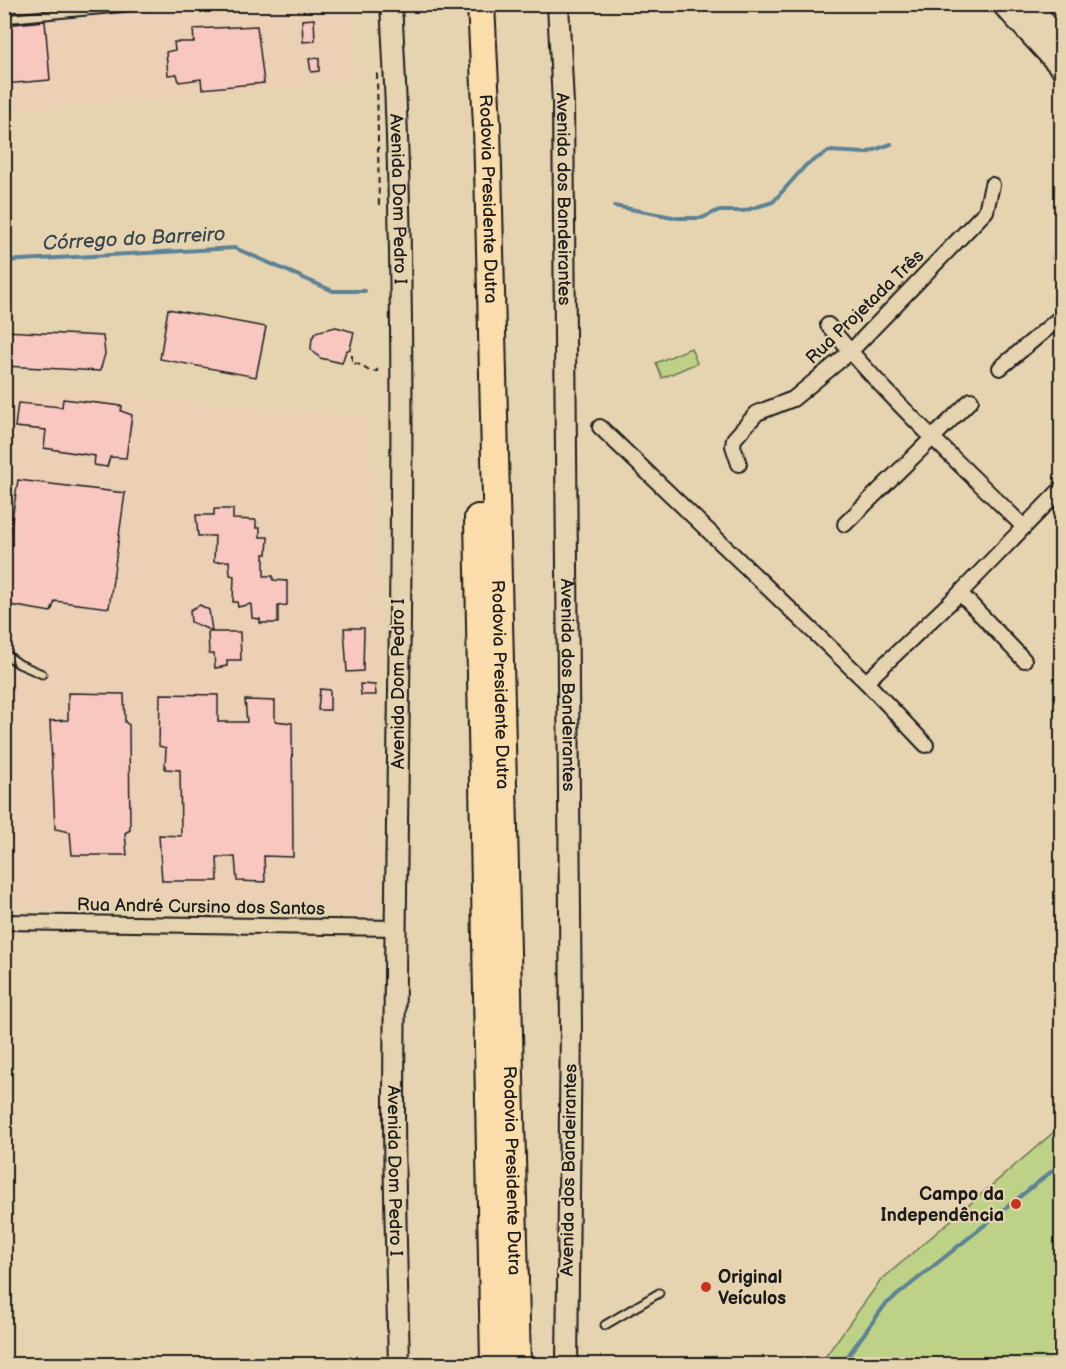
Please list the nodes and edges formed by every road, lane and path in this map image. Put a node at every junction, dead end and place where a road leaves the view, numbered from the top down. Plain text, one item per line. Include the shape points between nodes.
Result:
1 (159, 4) edge
2 (390, 4) edge
3 (467, 4) edge
4 (481, 4) edge
5 (558, 4) edge
6 (1002, 4) edge
7 (1029, 4) edge
8 (129, 6) edge
9 (4, 19) edge
10 (1062, 42) edge
11 (377, 64) dead end
12 (1062, 69) edge
13 (992, 185) dead end
14 (379, 208) dead end
15 (1062, 316) edge
16 (828, 325) dead end
17 (850, 352) junction
18 (352, 355) dead end
19 (378, 365) dead end
20 (1000, 368) dead end
21 (971, 400) dead end
22 (600, 427) dead end
23 (933, 437) junction
24 (739, 464) dead end
25 (1062, 488) edge
26 (845, 524) dead end
27 (1023, 526) junction
28 (960, 593) junction
29 (4, 653) edge
30 (1024, 660) dead end
31 (42, 674) dead end
32 (866, 682) junction
33 (926, 745) dead end
34 (4, 922) edge
35 (396, 928) junction
36 (659, 1293) dead end
37 (605, 1325) dead end
38 (399, 1365) edge
39 (494, 1365) edge
40 (517, 1365) edge
41 (567, 1365) edge

1 - 8 lane
2 - 35 main road, Avenida Dom Pedro I via 401,408
3 - 39 highway, Rodovia Presidente Dutra via 472,77
4 - 40 highway, Rodovia Presidente Dutra
5 - 41 main road, Avenida dos Bandeirantes via 563,104 571,1003
6 - 12 main road
7 - 10 main road
8 - 9 lane
11 - 14 path
13 - 17 street, Rua Projetada Três via 986,211
15 - 20 street
16 - 17 street
17 - 23 street
17 - 24 street, Rua Projetada Três via 793,399 757,413 734,439
18 - 19 path via 352,363 371,372 377,371
21 - 23 street
22 - 32 street
23 - 26 street
23 - 27 street
25 - 27 street
27 - 28 street
28 - 30 street
28 - 32 street
29 - 31 lane
32 - 33 street
34 - 35 street, Rua André Cursino dos Santos
35 - 38 main road, Avenida Dom Pedro I via 394,1106
36 - 37 lane

